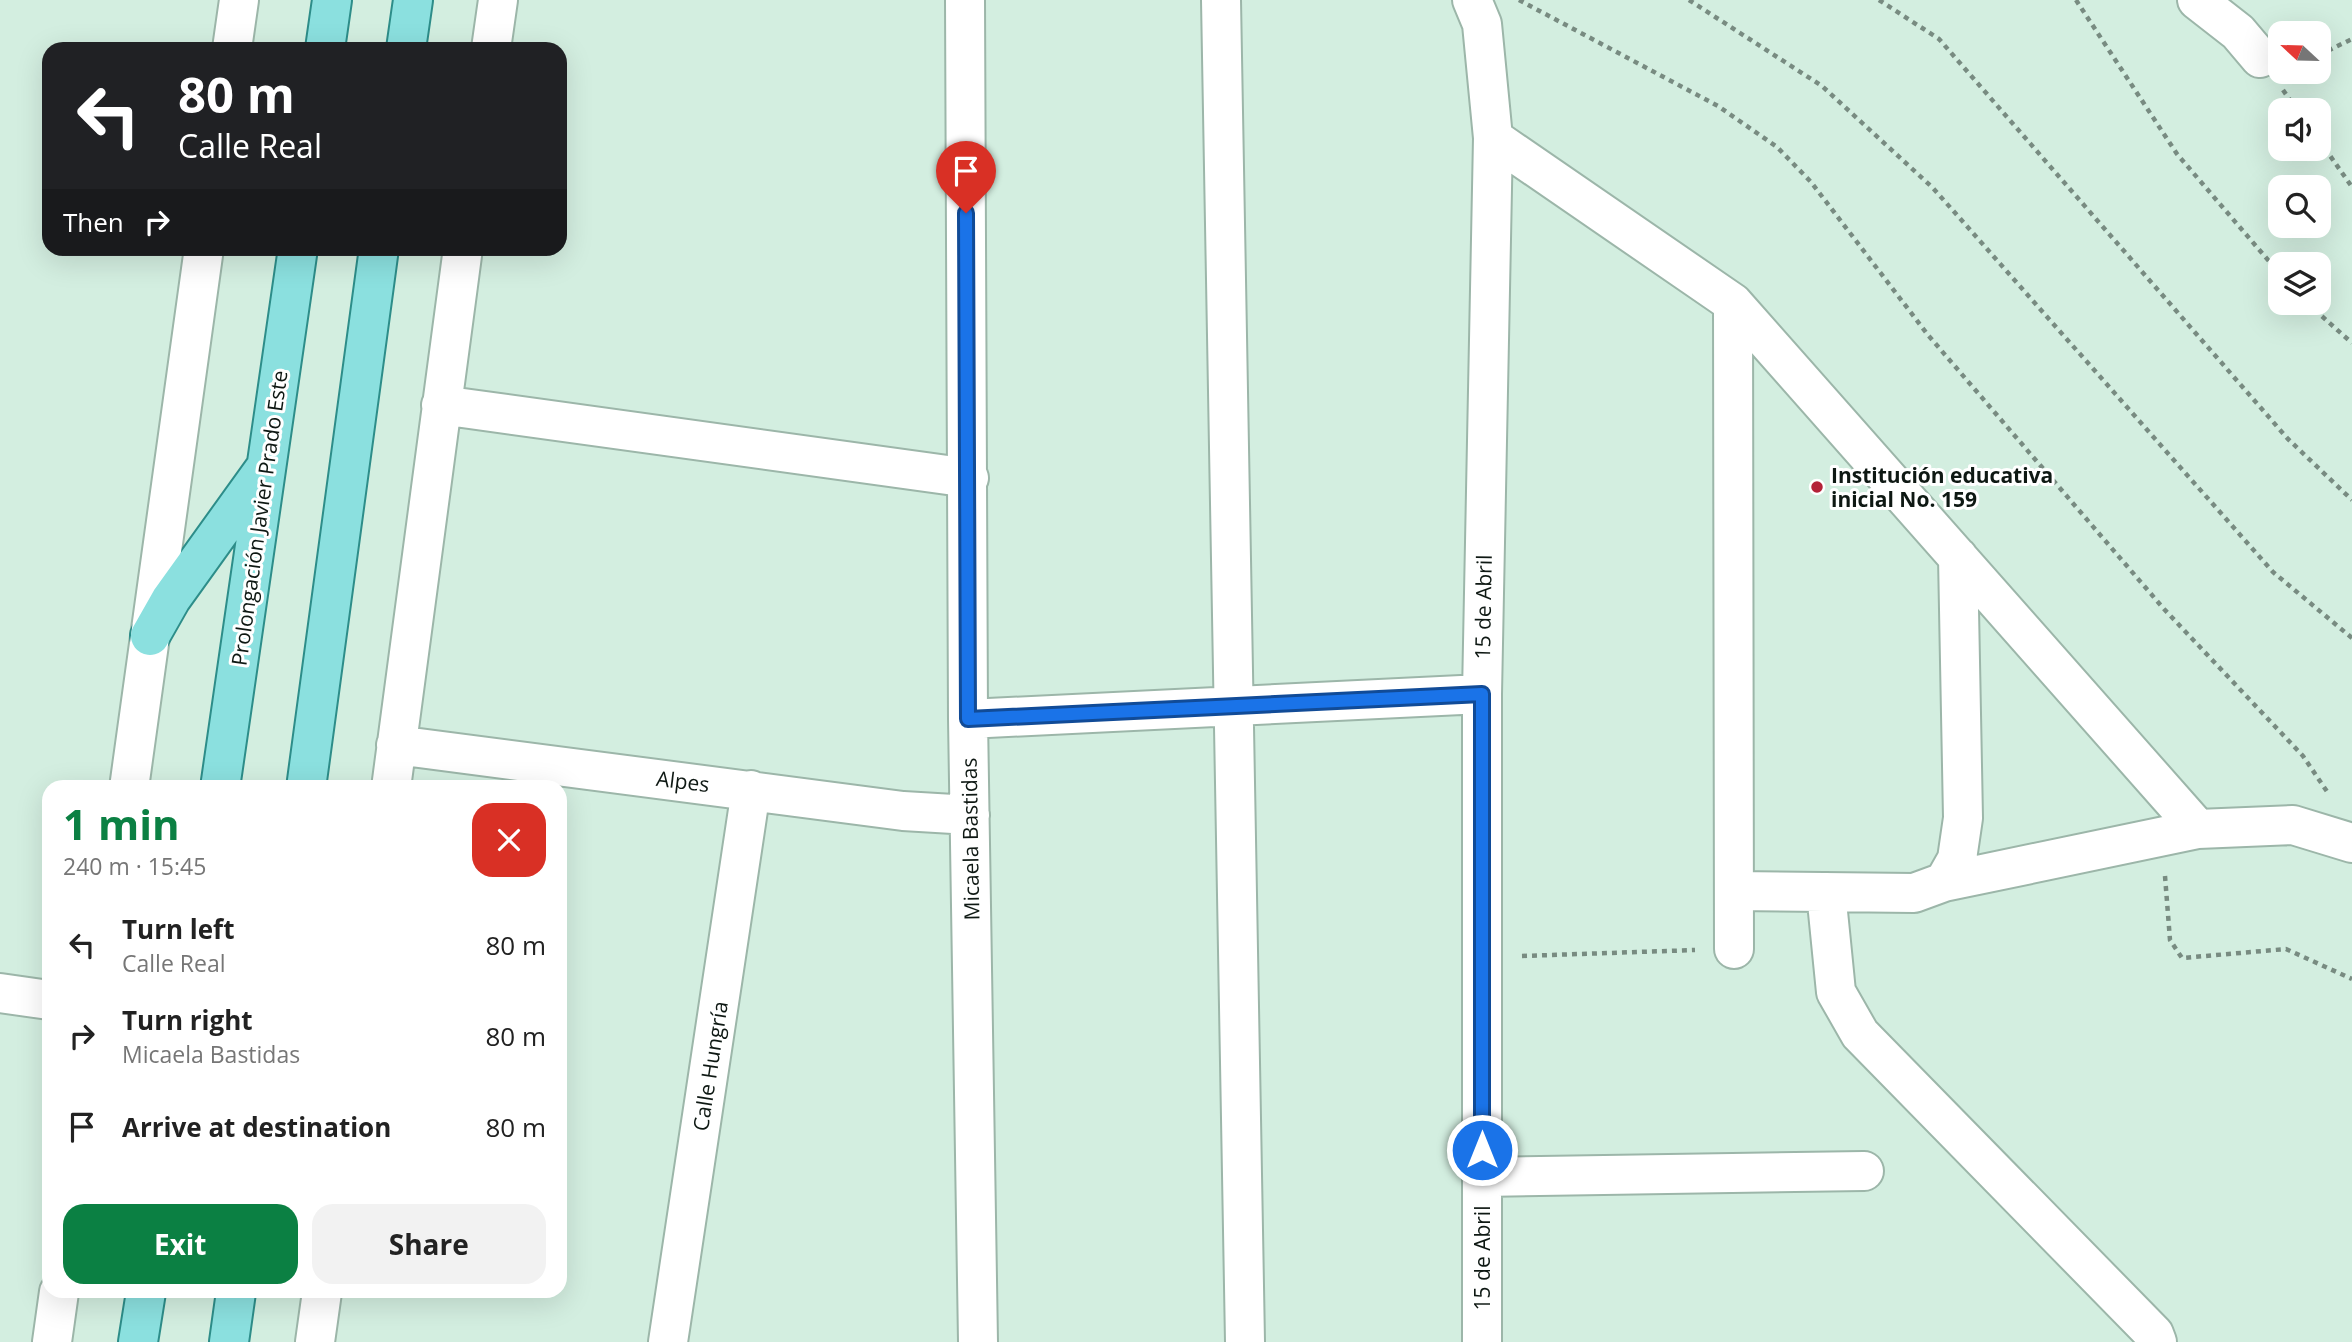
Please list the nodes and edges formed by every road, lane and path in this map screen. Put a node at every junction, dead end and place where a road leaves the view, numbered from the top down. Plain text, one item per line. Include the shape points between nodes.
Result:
1 (239, 0) edge
2 (332, 0) edge
3 (413, 0) edge
4 (498, 0) edge
5 (965, 0) edge
6 (1221, 0) edge
7 (1472, 0) edge
8 (1519, 0) edge
9 (1689, 0) edge
10 (1879, 0) edge
11 (2076, 0) edge
12 (2197, 0) edge
13 (2352, 39) edge
14 (233, 42) edge
15 (327, 42) edge
16 (407, 42) edge
17 (492, 42) edge
18 (2331, 49) edge
19 (2260, 58) dead end
20 (1493, 138) junction
21 (2331, 157) edge
22 (2352, 187) edge
23 (203, 256) edge
24 (297, 256) edge
25 (378, 256) edge
26 (462, 256) edge
27 (2268, 260) edge
28 (1733, 303) junction
29 (2320, 315) edge
30 (2352, 343) edge
31 (441, 405) junction
32 (268, 463) junction
33 (968, 478) junction
34 (2352, 500) edge
35 (1958, 557) junction
36 (149, 636) junction
37 (2352, 639) edge
38 (1482, 694) junction
39 (1232, 706) junction
40 (968, 719) junction
41 (396, 745) junction
42 (130, 780) edge
43 (221, 780) edge
44 (307, 780) edge
45 (392, 780) edge
46 (751, 790) junction
47 (2331, 797) dead end
48 (970, 815) junction
49 (2180, 833) junction
50 (2352, 843) edge
51 (1944, 883) junction
52 (1735, 891) junction
53 (1826, 892) junction
54 (1734, 949) joint
55 (1482, 958) junction
56 (2352, 979) edge
57 (0, 993) edge
58 (42, 999) edge
59 (1864, 1171) dead end
60 (1482, 1177) junction
61 (58, 1298) edge
62 (145, 1298) edge
63 (235, 1298) edge
64 (321, 1298) edge
65 (52, 1342) edge
66 (138, 1342) edge
67 (229, 1342) edge
68 (315, 1342) edge
69 (668, 1342) edge
70 (978, 1342) edge
71 (1245, 1342) edge
72 (1482, 1342) edge
73 (2157, 1342) edge

1 - 14 street
2 - 15 main road
3 - 16 main road
4 - 17 street
5 - 33 street, Micaela Bastidas
6 - 39 street
7 - 20 street, 15 de Abril via 1482,24
8 - 47 path via 1718,106 1777,148 1811,182 1928,335 2164,609 2303,756
9 - 37 path via 1822,86 1933,188 2273,572
10 - 34 path via 1939,39 2288,439
11 - 27 path via 2177,154
12 - 19 street via 2238,32
13 - 18 path
20 - 28 street
20 - 38 street, 15 de Abril
21 - 22 path
23 - 36 street
24 - 32 main road, Prolongación Javier Prado Este
25 - 44 main road
26 - 31 street
28 - 35 street
28 - 52 street
29 - 30 path
31 - 33 street
31 - 41 street
32 - 36 main road
32 - 43 main road, Prolongación Javier Prado Este
33 - 40 street, Micaela Bastidas
35 - 49 street
35 - 51 street via 1963,818 1957,859
36 - 42 street
38 - 39 street
38 - 55 street, 15 de Abril
39 - 40 street
39 - 71 street
40 - 48 street, Micaela Bastidas
41 - 45 street
41 - 46 street, Alpes
46 - 48 street, Alpes via 903,811
46 - 69 street, Calle Hungría
48 - 70 street, Micaela Bastidas
49 - 50 street via 2293,825
49 - 51 street
49 - 56 path via 2170,940 2182,958 2286,949
51 - 53 street via 1914,893
52 - 53 street
52 - 54 street
53 - 73 street via 1836,992 1860,1034
54 - 55 path
55 - 60 street, 15 de Abril
57 - 58 street
59 - 60 street
60 - 72 street, 15 de Abril
61 - 65 street
62 - 66 main road
63 - 67 main road
64 - 68 street

